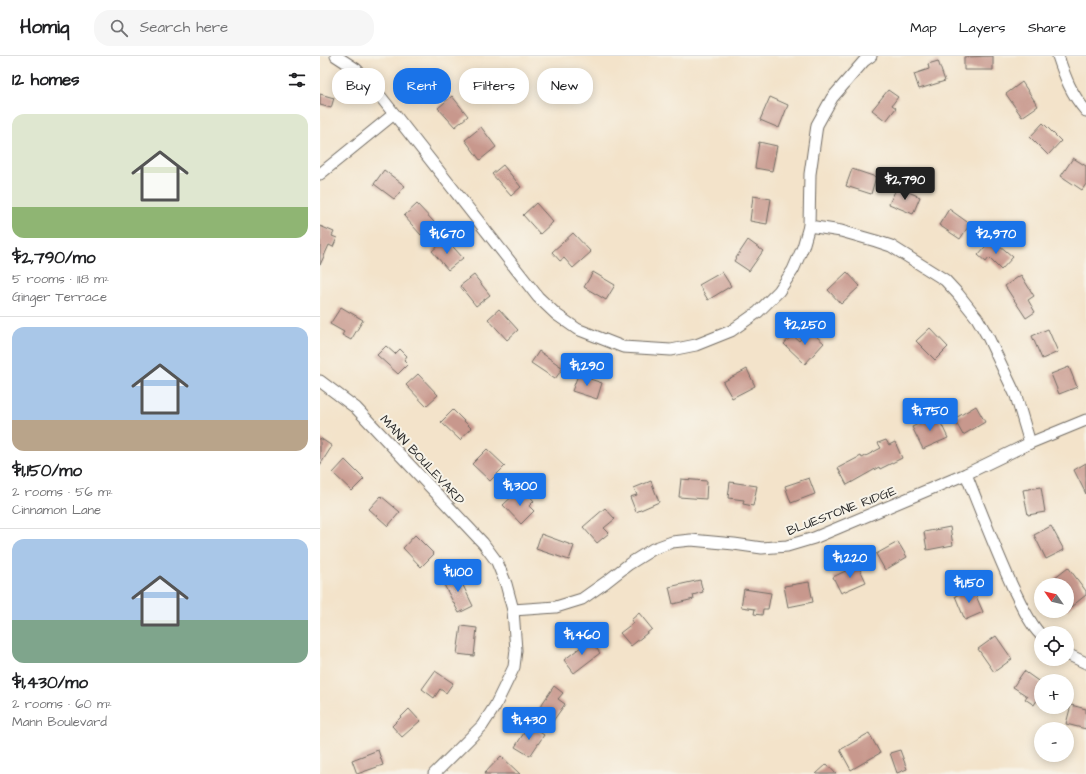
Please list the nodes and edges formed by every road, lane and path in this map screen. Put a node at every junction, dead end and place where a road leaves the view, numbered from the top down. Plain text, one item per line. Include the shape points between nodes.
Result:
1 (336, 56) edge
2 (871, 56) edge
3 (1058, 56) edge
4 (1086, 110) edge
5 (394, 114) junction
6 (320, 174) edge
7 (809, 226) junction
8 (320, 381) edge
9 (1086, 420) edge
10 (1030, 443) junction
11 (966, 474) junction
12 (513, 610) junction
13 (1034, 627) edge
14 (1074, 657) edge
15 (1086, 663) edge
16 (434, 774) edge

1 - 5 street via 356,69
2 - 7 street via 832,98 817,126 810,174
3 - 4 street via 1077,101
5 - 6 street
5 - 7 street via 538,298 577,329 623,347 671,350 696,345 731,330 758,312 779,290 803,247
7 - 10 street via 841,231 891,246 945,280 972,312 988,337 1016,396
8 - 12 street, MANN BOULEVARD via 356,408 483,543 497,562
9 - 10 street, BLUESTONE RIDGE
10 - 11 street, BLUESTONE RIDGE
11 - 12 street, BLUESTONE RIDGE via 814,538 787,546 762,548 691,540 672,542 653,549 629,564 582,599 556,607
11 - 13 street via 1005,570
12 - 16 street, MANN BOULEVARD via 516,650 514,667 482,726
14 - 15 street

